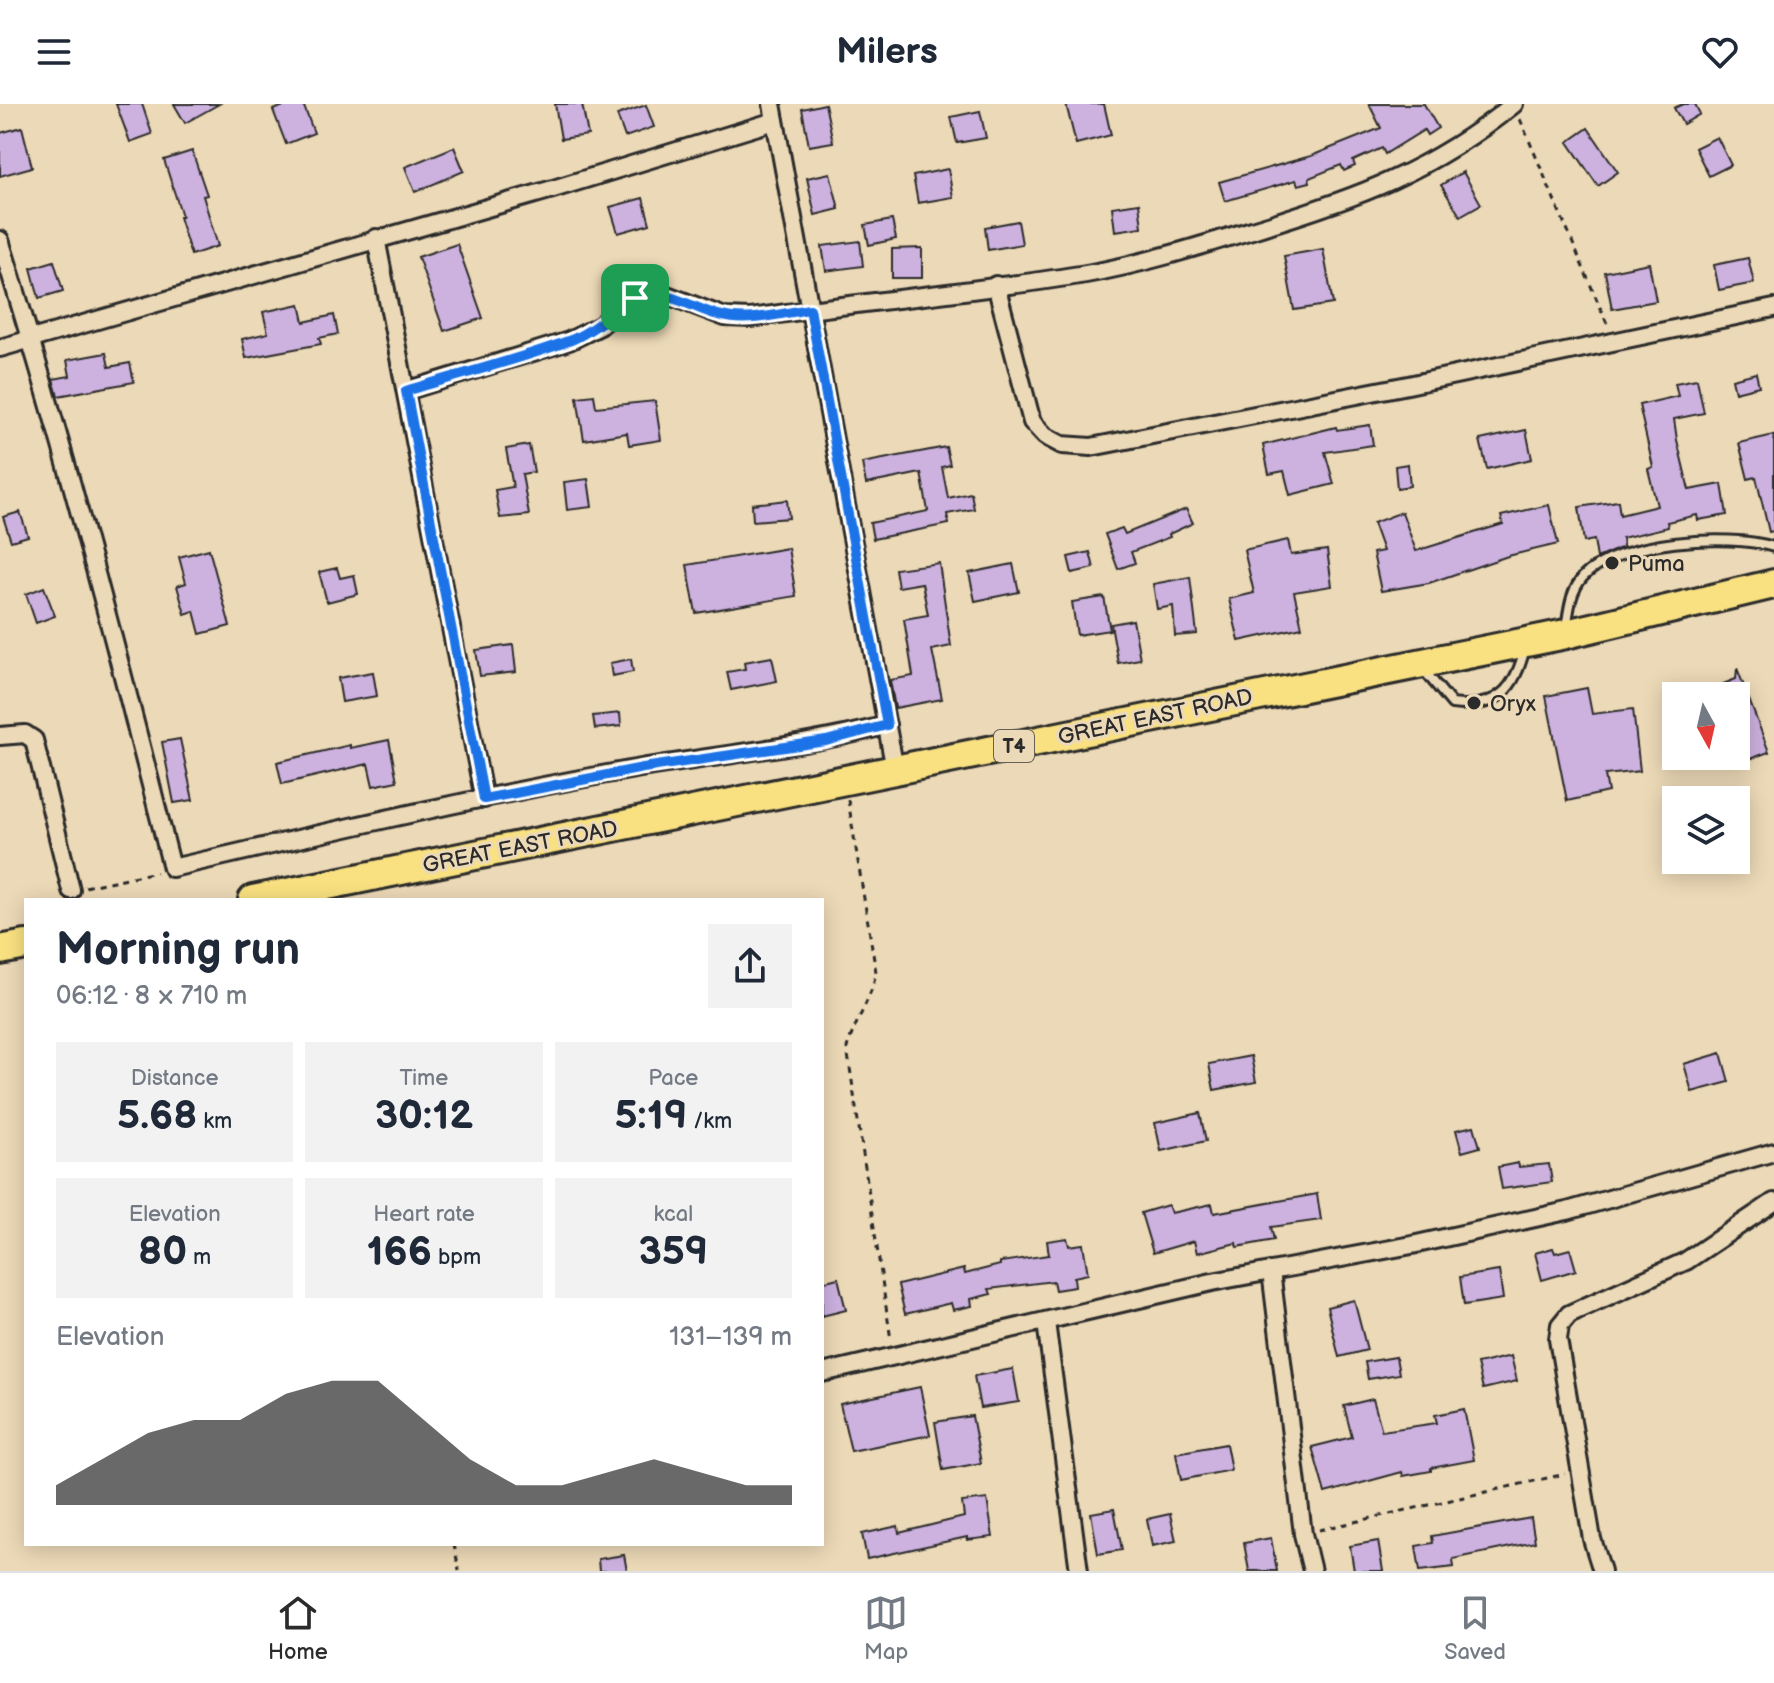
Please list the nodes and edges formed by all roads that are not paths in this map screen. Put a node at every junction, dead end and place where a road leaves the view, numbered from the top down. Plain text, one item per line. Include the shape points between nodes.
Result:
1 (1514, 104) edge
2 (773, 112) edge
3 (376, 238) junction
4 (0, 240) edge
5 (996, 285) junction
6 (1774, 308) edge
7 (810, 309) junction
8 (31, 339) junction
9 (0, 348) edge
10 (406, 391) junction
11 (1774, 547) edge
12 (1774, 584) edge
13 (1566, 634) junction
14 (1526, 642) junction
15 (1418, 664) junction
16 (887, 725) junction
17 (0, 736) edge
18 (895, 770) junction
19 (484, 799) junction
20 (71, 890) road end
21 (319, 894) edge
22 (275, 898) edge
23 (24, 945) edge
24 (0, 950) edge
25 (1774, 1152) edge
26 (1774, 1202) edge
27 (1271, 1271) junction
28 (1046, 1322) junction
29 (824, 1373) edge
30 (1079, 1571) edge
31 (1312, 1571) edge
32 (1602, 1571) edge

1 - 5 street via 1470,139 1392,183 1333,206 1087,274
2 - 3 street
2 - 7 street
3 - 8 street
3 - 10 street
4 - 8 street
5 - 6 street via 1032,422 1045,436 1074,448 1215,424
5 - 7 street
7 - 10 street via 725,317 667,295 644,295 569,341
7 - 16 street
8 - 9 street
8 - 19 street via 172,868
10 - 19 street
11 - 13 lane via 1675,544 1598,565 1573,593
12 - 13 highway, GREAT EAST ROAD / T4
13 - 14 highway, GREAT EAST ROAD / T4
14 - 15 highway, GREAT EAST ROAD / T4
14 - 15 lane via 1519,673 1508,691 1488,702 1452,704
15 - 18 highway, GREAT EAST ROAD / T4
16 - 18 street
16 - 19 street via 826,741
17 - 20 street via 25,734 34,740
18 - 21 highway, GREAT EAST ROAD / T4
21 - 22 highway, GREAT EAST ROAD / T4
23 - 24 highway
25 - 27 street via 1567,1211
26 - 32 street via 1686,1261 1580,1308 1560,1325 1580,1471
27 - 28 street
27 - 31 street
28 - 29 street
28 - 30 street

